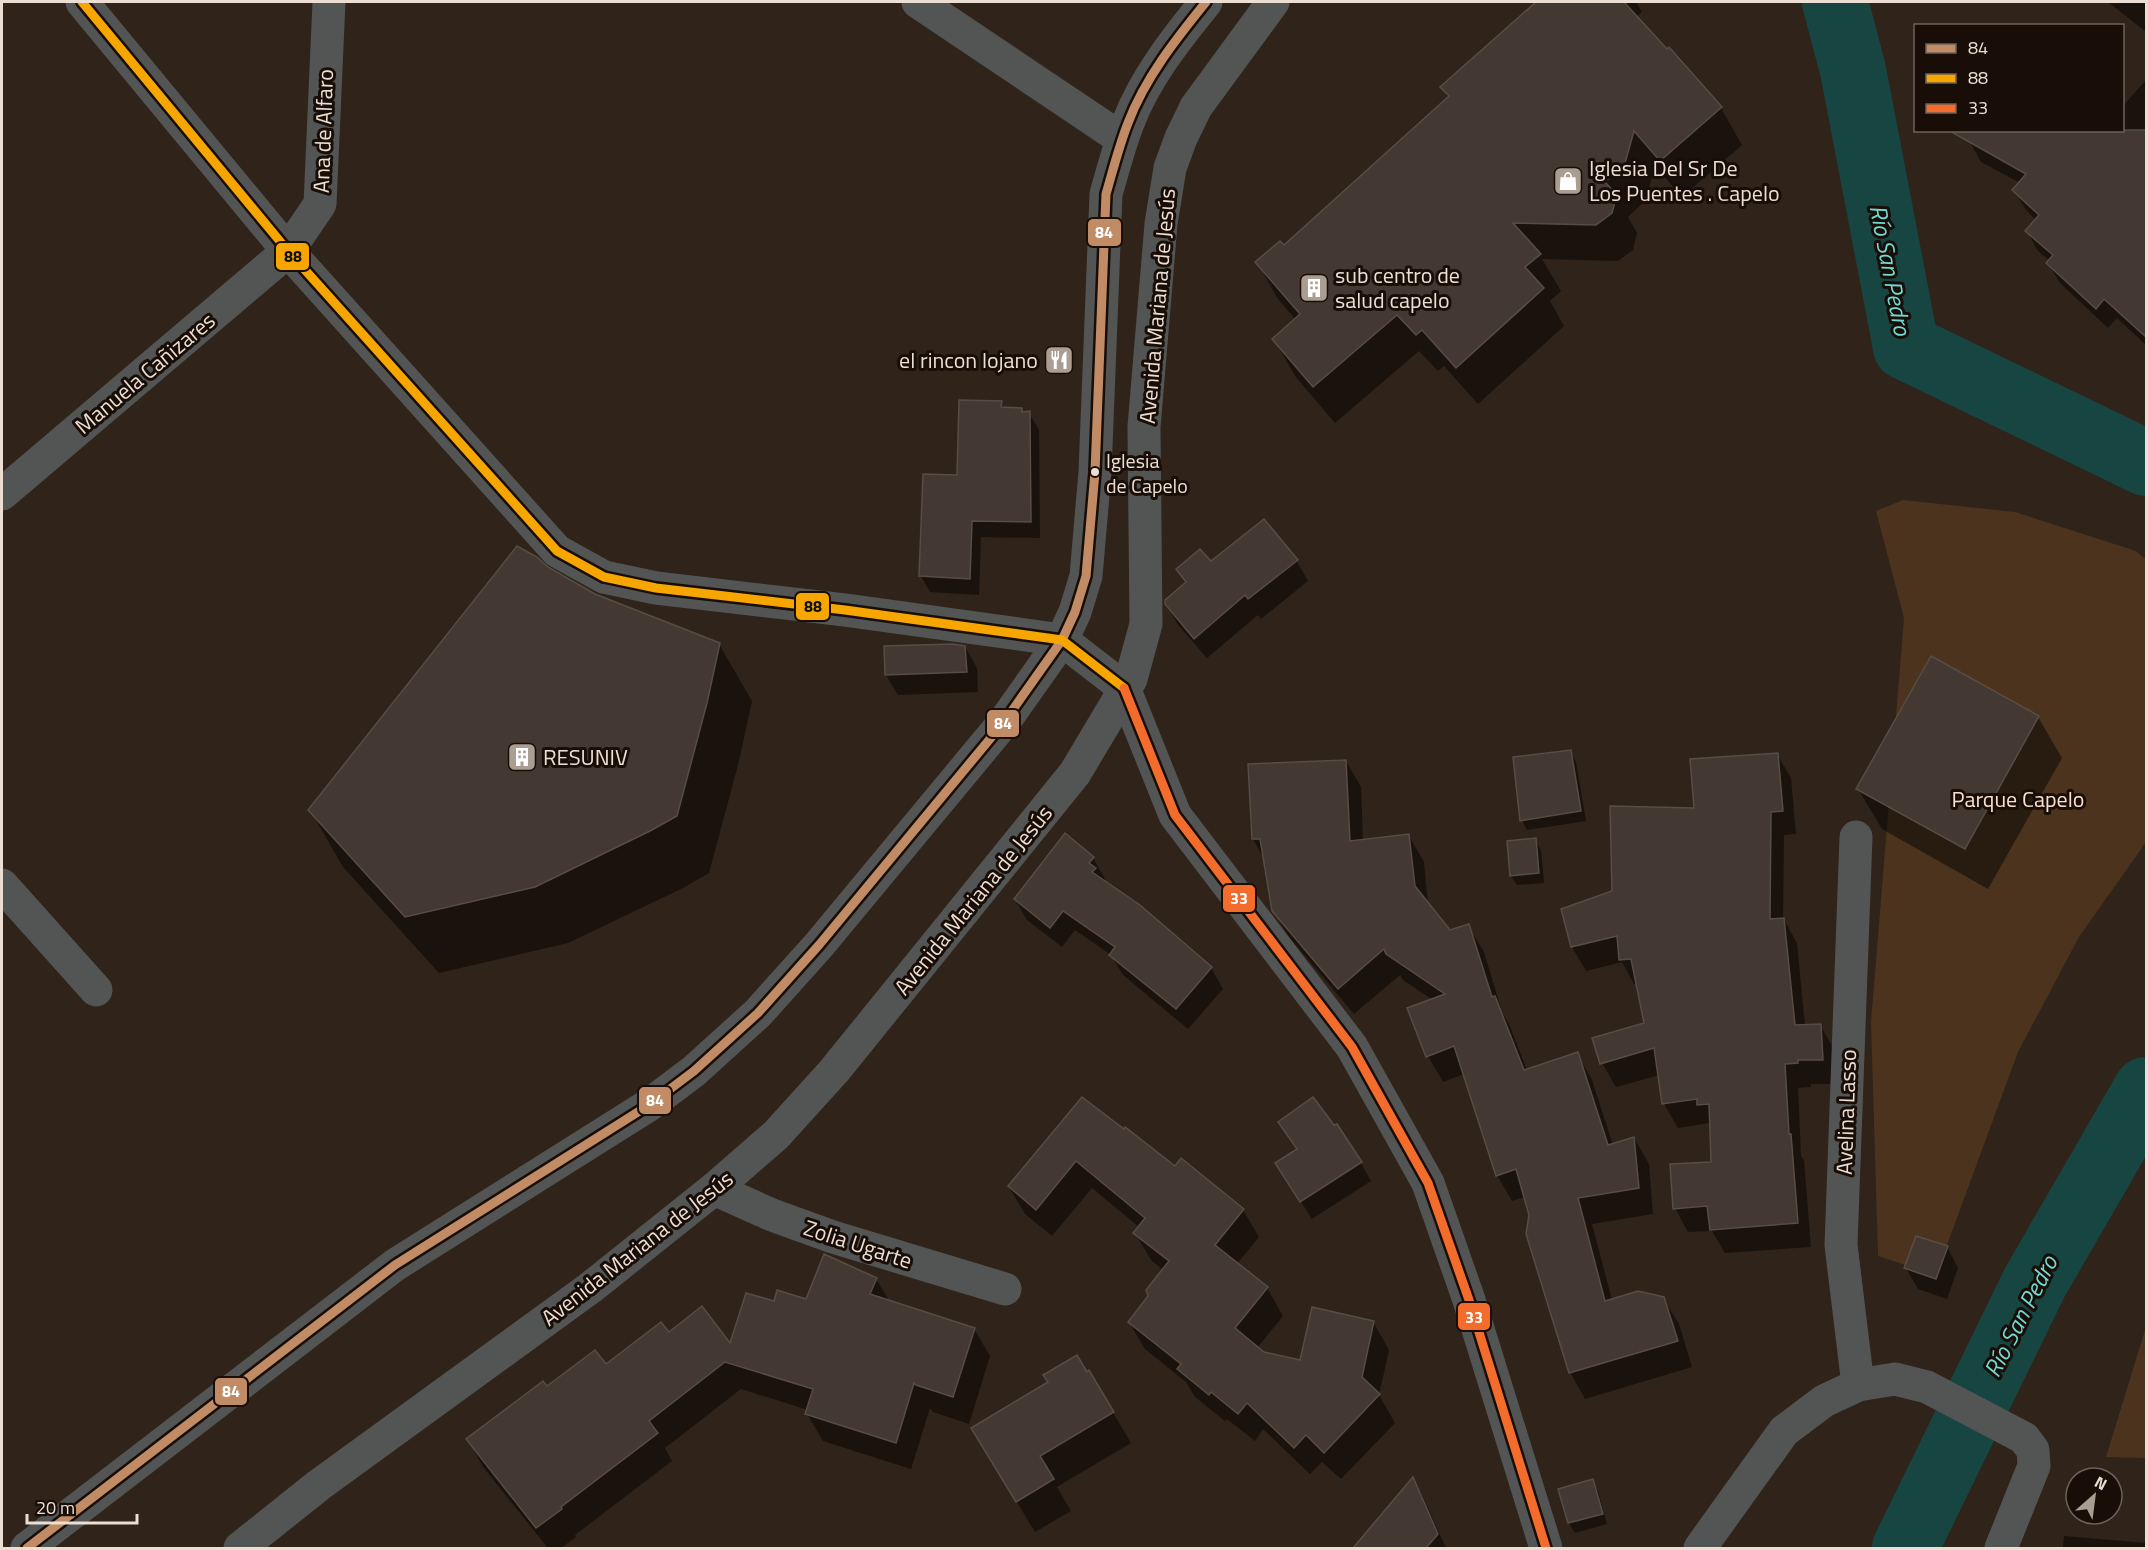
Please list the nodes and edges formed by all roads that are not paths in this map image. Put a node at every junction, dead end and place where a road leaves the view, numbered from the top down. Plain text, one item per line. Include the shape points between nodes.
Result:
1 (82, 2) edge
2 (329, 2) edge
3 (918, 2) edge
4 (1206, 2) edge
5 (1273, 2) edge
6 (1122, 140) junction
7 (288, 251) junction
8 (2, 494) edge
9 (1062, 640) junction
10 (1124, 688) junction
11 (1856, 837) dead end
12 (2, 885) edge
13 (96, 990) dead end
14 (714, 1190) junction
15 (1005, 1289) dead end
16 (1858, 1385) junction
17 (27, 1548) edge
18 (240, 1548) edge
19 (1546, 1548) edge
20 (1700, 1548) edge
21 (2001, 1548) edge

1 - 7 street
2 - 7 street, Ana de Alfaro via 320,204
3 - 6 street
4 - 6 street via 1154,71
5 - 10 street, Avenida Mariana de Jesús via 1196,106 1170,168 1161,224 1144,427 1146,624 1131,678
6 - 9 street via 1106,194 1095,472 1086,576
7 - 8 street, Manuela Cañizares
7 - 9 street via 557,551 604,578
9 - 10 street
9 - 17 street via 1004,722 819,945 758,1013 694,1071 649,1105 395,1265
10 - 14 street, Avenida Mariana de Jesús via 1075,773 834,1071 776,1135
10 - 19 street via 1175,815 1352,1047 1428,1183 1469,1300
11 - 16 street, Avelina Lasso via 1841,1245
12 - 13 street
14 - 15 street, ZoIia Ugarte via 833,1238
14 - 18 street, Avenida Mariana de Jesús via 590,1288 319,1485
16 - 20 street via 1824,1401 1784,1431
16 - 21 street via 1895,1379 1927,1387 2024,1438 2033,1450 2034,1466

